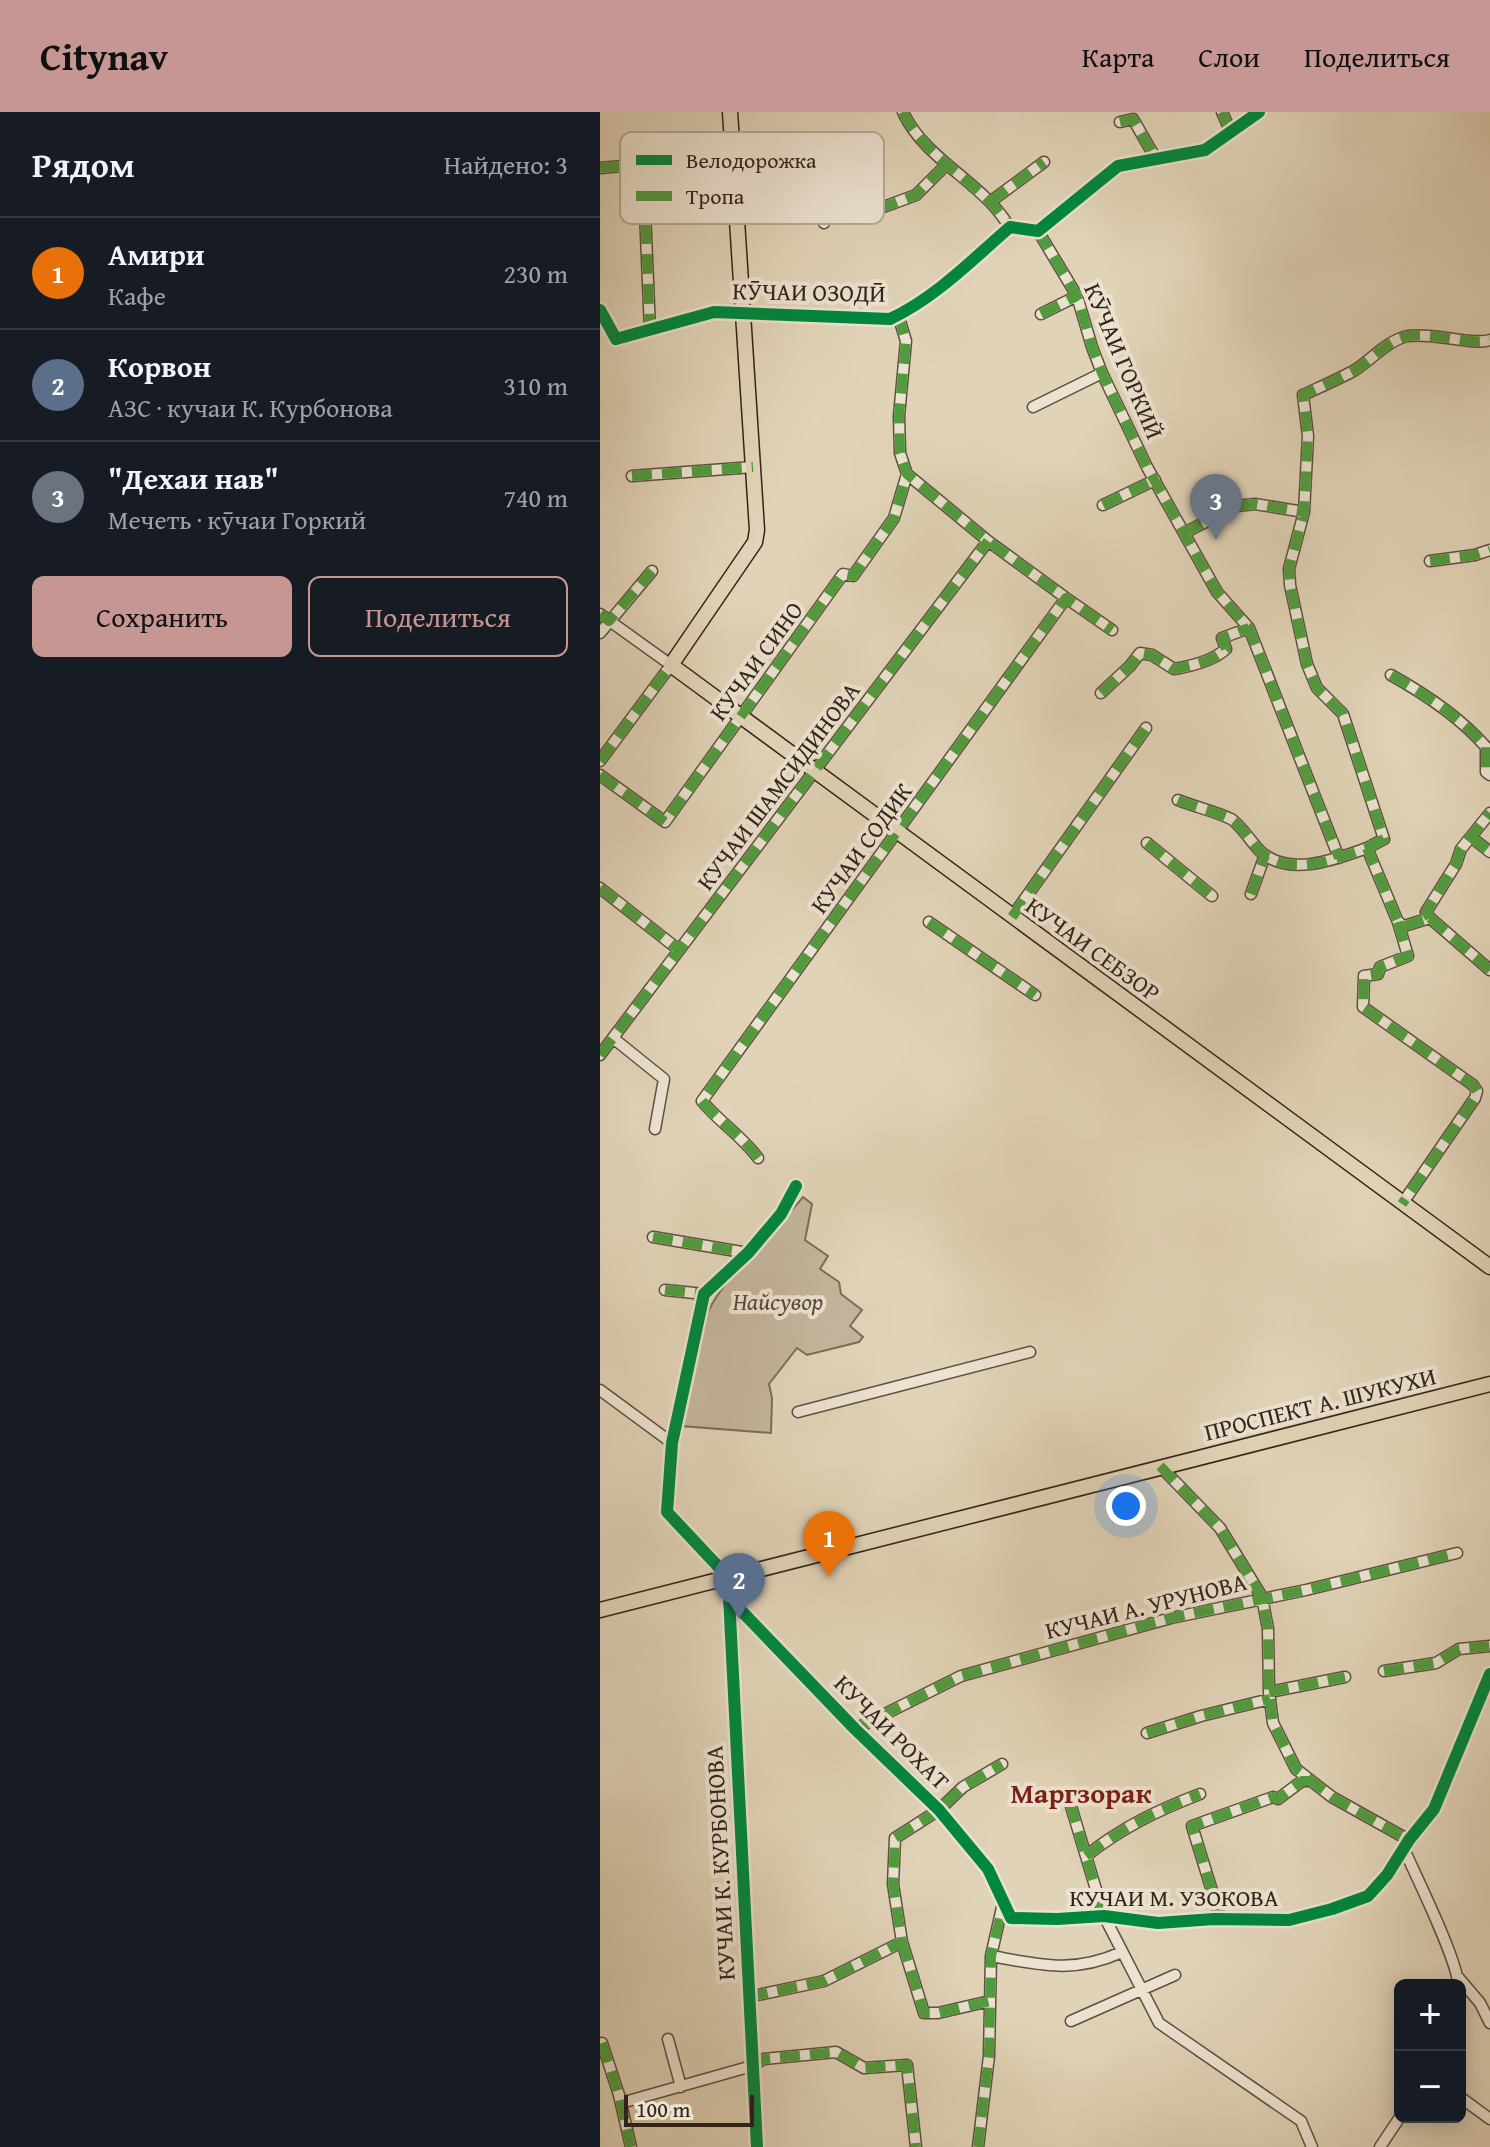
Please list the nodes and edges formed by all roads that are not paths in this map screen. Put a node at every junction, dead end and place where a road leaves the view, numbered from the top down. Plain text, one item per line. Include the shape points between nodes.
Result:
1 (730, 112) edge
2 (903, 112) edge
3 (1222, 112) edge
4 (1259, 112) edge
5 (1120, 122) dead end
6 (1230, 130) junction
7 (731, 132) edge
8 (1156, 159) junction
9 (1044, 162) dead end
10 (947, 164) junction
11 (620, 166) edge
12 (600, 168) edge
13 (990, 202) junction
14 (884, 207) edge
15 (646, 224) edge
16 (737, 224) edge
17 (1010, 227) junction
18 (1038, 231) junction
19 (1077, 296) junction
20 (600, 310) edge
21 (743, 312) junction
22 (1041, 314) dead end
23 (898, 315) junction
24 (650, 330) junction
25 (1490, 340) edge
26 (1102, 373) junction
27 (1033, 407) dead end
28 (753, 467) junction
29 (907, 474) junction
30 (632, 476) dead end
31 (1155, 480) junction
32 (1103, 505) dead end
33 (1304, 512) junction
34 (1184, 533) junction
35 (988, 541) junction
36 (1490, 550) edge
37 (1430, 561) dead end
38 (652, 571) dead end
39 (1066, 598) junction
40 (605, 617) edge
41 (1249, 628) junction
42 (1112, 630) dead end
43 (600, 633) edge
44 (671, 665) junction
45 (1391, 675) dead end
46 (1101, 693) dead end
47 (740, 717) junction
48 (1146, 728) dead end
49 (600, 761) edge
50 (814, 771) junction
51 (600, 775) edge
52 (1490, 775) edge
53 (1178, 800) dead end
54 (1490, 813) edge
55 (897, 832) junction
56 (1471, 837) junction
57 (1147, 843) dead end
58 (1367, 848) junction
59 (1490, 852) edge
60 (1265, 855) junction
61 (1339, 858) junction
62 (600, 888) edge
63 (1251, 894) dead end
64 (1212, 896) dead end
65 (1012, 917) junction
66 (1430, 918) junction
67 (929, 922) dead end
68 (1398, 922) junction
69 (679, 950) junction
70 (1490, 970) edge
71 (1035, 995) dead end
72 (613, 1038) junction
73 (600, 1055) edge
74 (655, 1129) dead end
75 (758, 1158) dead end
76 (796, 1186) dead end
77 (1402, 1204) junction
78 (653, 1237) dead end
79 (748, 1253) junction
80 (1490, 1267) edge
81 (665, 1290) dead end
82 (704, 1294) junction
83 (1030, 1352) dead end
84 (1490, 1384) edge
85 (600, 1390) edge
86 (798, 1412) dead end
87 (672, 1443) junction
88 (1160, 1466) junction
89 (1457, 1553) dead end
90 (728, 1577) junction
91 (1262, 1597) junction
92 (729, 1598) junction
93 (600, 1610) edge
94 (1490, 1646) edge
95 (1384, 1671) dead end
96 (1490, 1674) edge
97 (1345, 1677) dead end
98 (1269, 1696) junction
99 (855, 1729) junction
100 (1147, 1733) dead end
101 (1002, 1764) dead end
102 (1311, 1781) junction
103 (1200, 1794) dead end
104 (1070, 1803) dead end
105 (939, 1810) junction
106 (1406, 1844) junction
107 (1086, 1856) junction
108 (1005, 1906) junction
109 (1104, 1916) junction
110 (1221, 1920) junction
111 (902, 1942) junction
112 (1122, 1952) junction
113 (991, 1956) junction
114 (1175, 1975) dead end
115 (1457, 1979) edge
116 (1466, 1989) edge
117 (1142, 1990) junction
118 (748, 1997) junction
119 (990, 2001) junction
120 (1071, 2021) dead end
121 (1490, 2023) edge
122 (668, 2039) dead end
123 (602, 2043) edge
124 (752, 2066) junction
125 (681, 2087) junction
126 (1466, 2101) edge
127 (621, 2103) junction
128 (1490, 2119) edge
129 (1396, 2123) edge
130 (631, 2147) edge
131 (757, 2147) edge
132 (916, 2147) edge
133 (978, 2147) edge
134 (1312, 2147) edge
135 (1380, 2147) edge

1 - 7 main road
2 - 10 street via 910,127
3 - 6 street
4 - 6 street
5 - 8 street via 1133,119
6 - 8 street via 1205,150
8 - 18 street via 1118,166
9 - 13 street
10 - 13 street
10 - 14 street via 916,195
11 - 12 street
13 - 17 street
15 - 24 street
16 - 21 main road
17 - 18 street
17 - 23 street, КӮЧАИ ОЗОДӢ via 951,279
18 - 19 street, КӮЧАИ ГОРКИЙ
19 - 22 street
19 - 26 street, КӮЧАИ ГОРКИЙ
20 - 24 street, КӮЧАИ ОЗОДӢ via 616,339
21 - 23 street, КӮЧАИ ОЗОДӢ via 890,319
21 - 24 street, КӮЧАИ ОЗОДӢ via 714,312
21 - 28 main road
23 - 29 street via 906,341 899,416 900,453
25 - 33 street via 1407,337 1303,395 1308,436
26 - 27 street
26 - 31 street, КӮЧАИ ГОРКИЙ
28 - 30 street
28 - 44 main road via 755,542
29 - 35 street
29 - 47 street, КУЧАИ СИНО via 884,535 853,576 843,574
31 - 32 street
31 - 34 street, КӮЧАИ ГОРКИЙ
33 - 34 street via 1237,506
33 - 58 street via 1290,585 1307,664 1317,688 1343,714 1384,839
34 - 41 street, КӮЧАИ ГОРКИЙ via 1217,592
35 - 39 street
35 - 50 street, КУЧАИ ШАМСИДИНОВА
36 - 37 street
38 - 40 street
39 - 42 street
39 - 55 street, КУЧАИ СОДИК
40 - 43 street
40 - 44 street
41 - 46 street via 1222,638 1226,649 1219,655 1190,666 1174,669 1140,653
41 - 61 street, КӮЧАИ ГОРКИЙ
44 - 47 main road, КУЧАИ СЕБЗОР
44 - 49 street
45 - 52 street via 1472,730 1486,747
47 - 50 main road, КУЧАИ СЕБЗОР
47 - 51 street, КУЧАИ СИНО via 665,822
48 - 65 street
50 - 55 main road, КУЧАИ СЕБЗОР
50 - 69 street, КУЧАИ ШАМСИДИНОВА
53 - 60 street via 1234,820
54 - 56 street
55 - 65 main road, КУЧАИ СЕБЗОР
55 - 75 street, КУЧАИ СОДИК via 702,1101
56 - 59 street
56 - 66 street via 1426,912
57 - 64 street
58 - 61 street
58 - 68 street
60 - 61 street via 1290,864
60 - 63 street
62 - 69 street
65 - 77 main road, КУЧАИ СЕБЗОР
66 - 68 street via 1404,926
66 - 70 street
67 - 71 street
68 - 77 street via 1408,956 1364,976 1363,1007 1477,1091
69 - 72 street, КУЧАИ ШАМСИДИНОВА
72 - 73 street, КУЧАИ ШАМСИДИНОВА
72 - 74 street via 664,1079
76 - 79 street via 781,1214
77 - 80 main road, КУЧАИ СЕБЗОР
78 - 79 street
79 - 82 street
81 - 82 street
82 - 87 street
83 - 86 street
84 - 88 main road, ПРОСПЕКТ А. ШУКУХИ
85 - 87 street
87 - 90 street via 667,1512
88 - 90 main road, ПРОСПЕКТ А. ШУКУХИ
88 - 91 street via 1220,1528
89 - 91 street, КУЧАИ А. УРУНОВА
90 - 92 street, КУЧАИ К. КУРБОНОВА
90 - 93 main road, ПРОСПЕКТ А. ШУКУХИ
91 - 98 street
91 - 99 street, КУЧАИ А. УРУНОВА via 961,1676
92 - 99 street, КУЧАИ РОХАТ
92 - 118 street, КУЧАИ К. КУРБОНОВА
94 - 95 street via 1459,1649 1436,1663
96 - 106 street, КУЧАИ М. УЗОКОВА via 1434,1809
97 - 98 street
98 - 100 street
98 - 102 street via 1273,1723 1288,1755
99 - 105 street, КУЧАИ РОХАТ
101 - 105 street via 963,1787
102 - 106 street
102 - 110 street via 1302,1781 1278,1799 1192,1826
103 - 107 street via 1115,1833
104 - 107 street
105 - 108 street, КУЧАИ РОХАТ via 988,1869
105 - 111 street via 895,1838 893,1884
106 - 110 street, КУЧАИ М. УЗОКОВА via 1368,1896 1289,1920
106 - 115 street
107 - 109 street
108 - 109 street, КУЧАИ М. УЗОКОВА via 1011,1918
108 - 113 street
109 - 110 street, КУЧАИ М. УЗОКОВА via 1158,1923
109 - 112 street
111 - 118 street via 824,1981
111 - 119 street via 924,2013
112 - 113 street via 1098,1963 1056,1968
112 - 117 street
113 - 119 street
114 - 117 street
116 - 121 street
117 - 120 street
117 - 134 street via 1159,2023 1301,2121
118 - 124 street, КУЧАИ К. КУРБОНОВА
119 - 133 street
122 - 125 street
123 - 127 street
124 - 125 street
124 - 131 street, КУЧАИ К. КУРБОНОВА
124 - 132 street via 764,2059 836,2052 864,2068 907,2065
125 - 127 street
126 - 128 street
127 - 130 street
129 - 135 street

